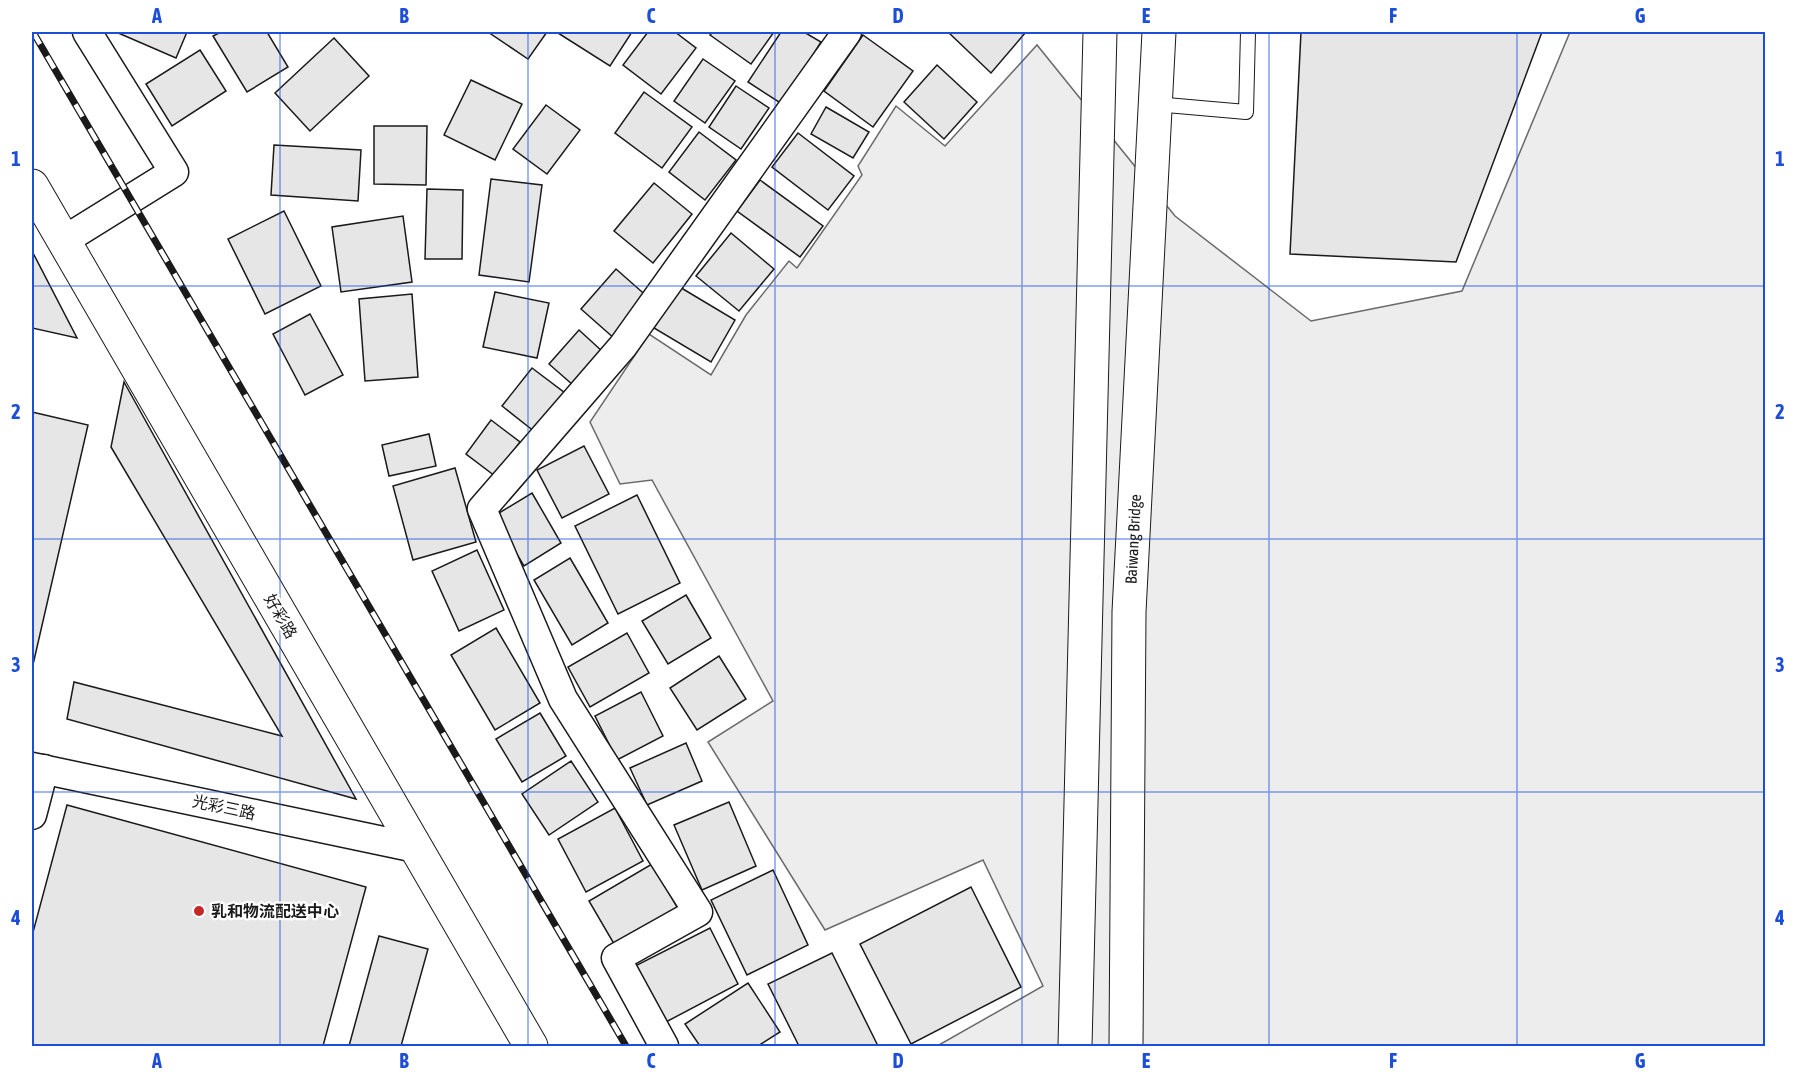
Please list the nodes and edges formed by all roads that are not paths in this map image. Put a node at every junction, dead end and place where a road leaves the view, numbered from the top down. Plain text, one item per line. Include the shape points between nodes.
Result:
1 (87, 32) edge
2 (847, 32) edge
3 (1159, 32) edge
4 (1248, 32) edge
5 (1096, 39) edge
6 (1155, 104) junction
7 (32, 186) edge
8 (63, 241) junction
9 (38, 768) edge
10 (32, 815) edge
11 (416, 848) junction
12 (531, 1047) edge
13 (664, 1047) edge
14 (1075, 1047) edge
15 (1126, 1047) edge

1 - 8 street via 174,172
2 - 13 street via 623,346 482,509 563,699 698,912 616,958
3 - 6 main road, Baiwang Bridge
4 - 6 lane via 1246,112
5 - 14 main road
6 - 15 main road, Baiwang Bridge via 1129,612
7 - 8 main road, 好彩路
8 - 11 main road, 好彩路
9 - 10 street
9 - 11 street, 光彩三路
11 - 12 main road, 好彩路

